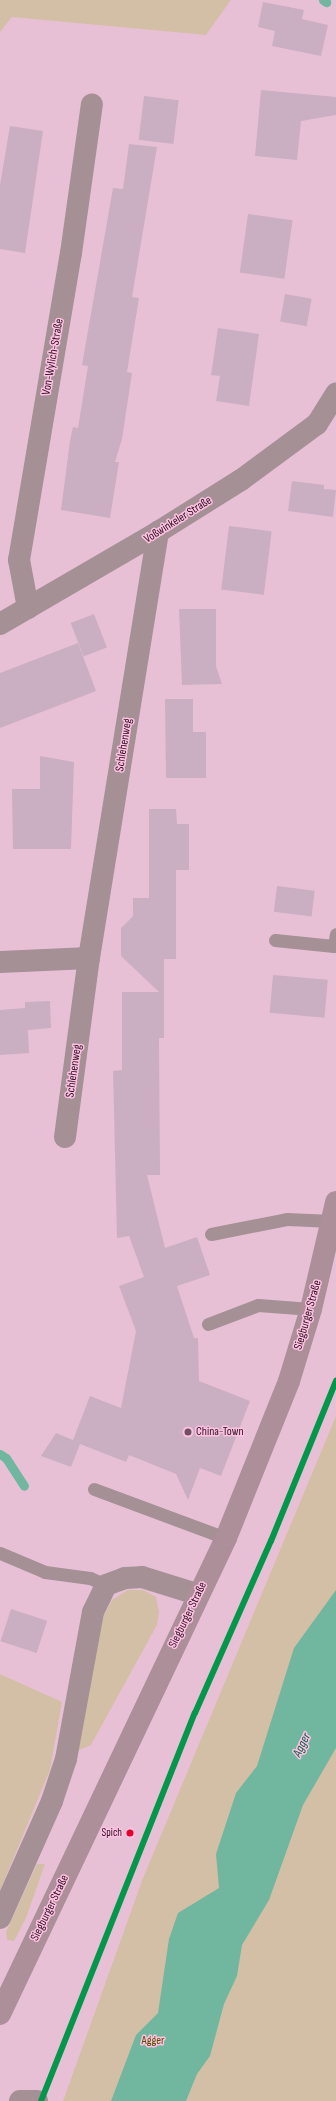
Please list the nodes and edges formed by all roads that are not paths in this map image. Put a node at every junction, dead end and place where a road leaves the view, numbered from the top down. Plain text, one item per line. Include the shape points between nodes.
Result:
1 (92, 104) dead end
2 (336, 393) edge
3 (158, 532) junction
4 (28, 608) junction
5 (0, 624) edge
6 (336, 934) edge
7 (275, 940) dead end
8 (89, 958) junction
9 (0, 962) edge
10 (65, 1138) dead end
11 (334, 1212) edge
12 (210, 1234) dead end
13 (330, 1251) edge
14 (311, 1309) junction
15 (208, 1324) dead end
16 (94, 1489) dead end
17 (226, 1538) junction
18 (0, 1553) edge
19 (106, 1585) junction
20 (198, 1594) junction
21 (0, 1918) edge
22 (0, 2014) edge
23 (20, 2101) edge
24 (37, 2101) edge

1 - 4 street, Von-Wylich-Straße via 71,253 18,560
2 - 3 street, Voßwinkeler Straße via 317,424 241,480
3 - 4 street, Voßwinkeler Straße
3 - 8 street, Schlehenweg
4 - 5 street, Voßwinkeler Straße
6 - 7 lane via 334,946
8 - 9 street
8 - 10 street, Schlehenweg
11 - 12 lane
11 - 13 main road, Siegburger Straße
13 - 14 main road, Siegburger Straße
14 - 15 lane via 258,1305
14 - 17 main road, Siegburger Straße via 289,1381
16 - 17 lane
17 - 20 main road, Siegburger Straße
18 - 19 lane via 45,1572 90,1578
19 - 20 street via 125,1578 142,1577
19 - 21 street via 93,1612 66,1759 52,1801
20 - 22 main road, Siegburger Straße
23 - 24 street

